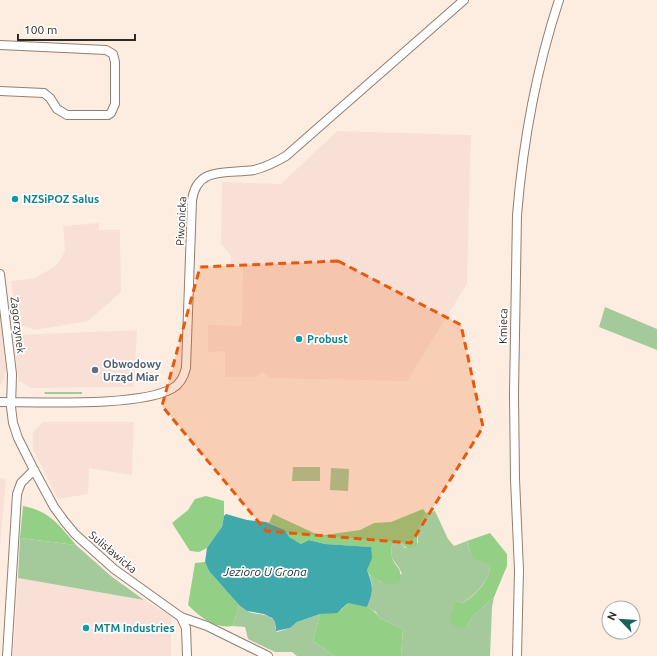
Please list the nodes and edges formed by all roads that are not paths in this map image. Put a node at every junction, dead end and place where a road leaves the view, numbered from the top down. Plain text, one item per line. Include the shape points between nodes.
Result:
1 (464, 0) edge
2 (560, 0) edge
3 (0, 45) edge
4 (0, 91) edge
5 (0, 274) edge
6 (0, 402) edge
7 (11, 402) junction
8 (34, 470) junction
9 (182, 617) junction
10 (7, 656) edge
11 (187, 656) edge
12 (268, 656) edge
13 (517, 656) edge

1 - 7 street, Piwonicka via 286,156 265,167 210,175 198,183 192,201 186,368 175,387 156,395 116,401
2 - 13 street, Kmieca via 535,89 517,215 514,394 514,471 520,570
3 - 4 street via 106,50 113,54 115,62 115,104 108,115 67,115 57,109 44,93
5 - 7 street, Zagorzynek via 12,374
6 - 7 street, Piwonicka
7 - 8 street, Sulisławicka via 16,431
8 - 9 street, Sulisławicka via 54,507 75,534 114,570
8 - 10 street via 22,483 17,494
9 - 11 street via 186,628
9 - 12 street, Sulisławicka via 207,626

